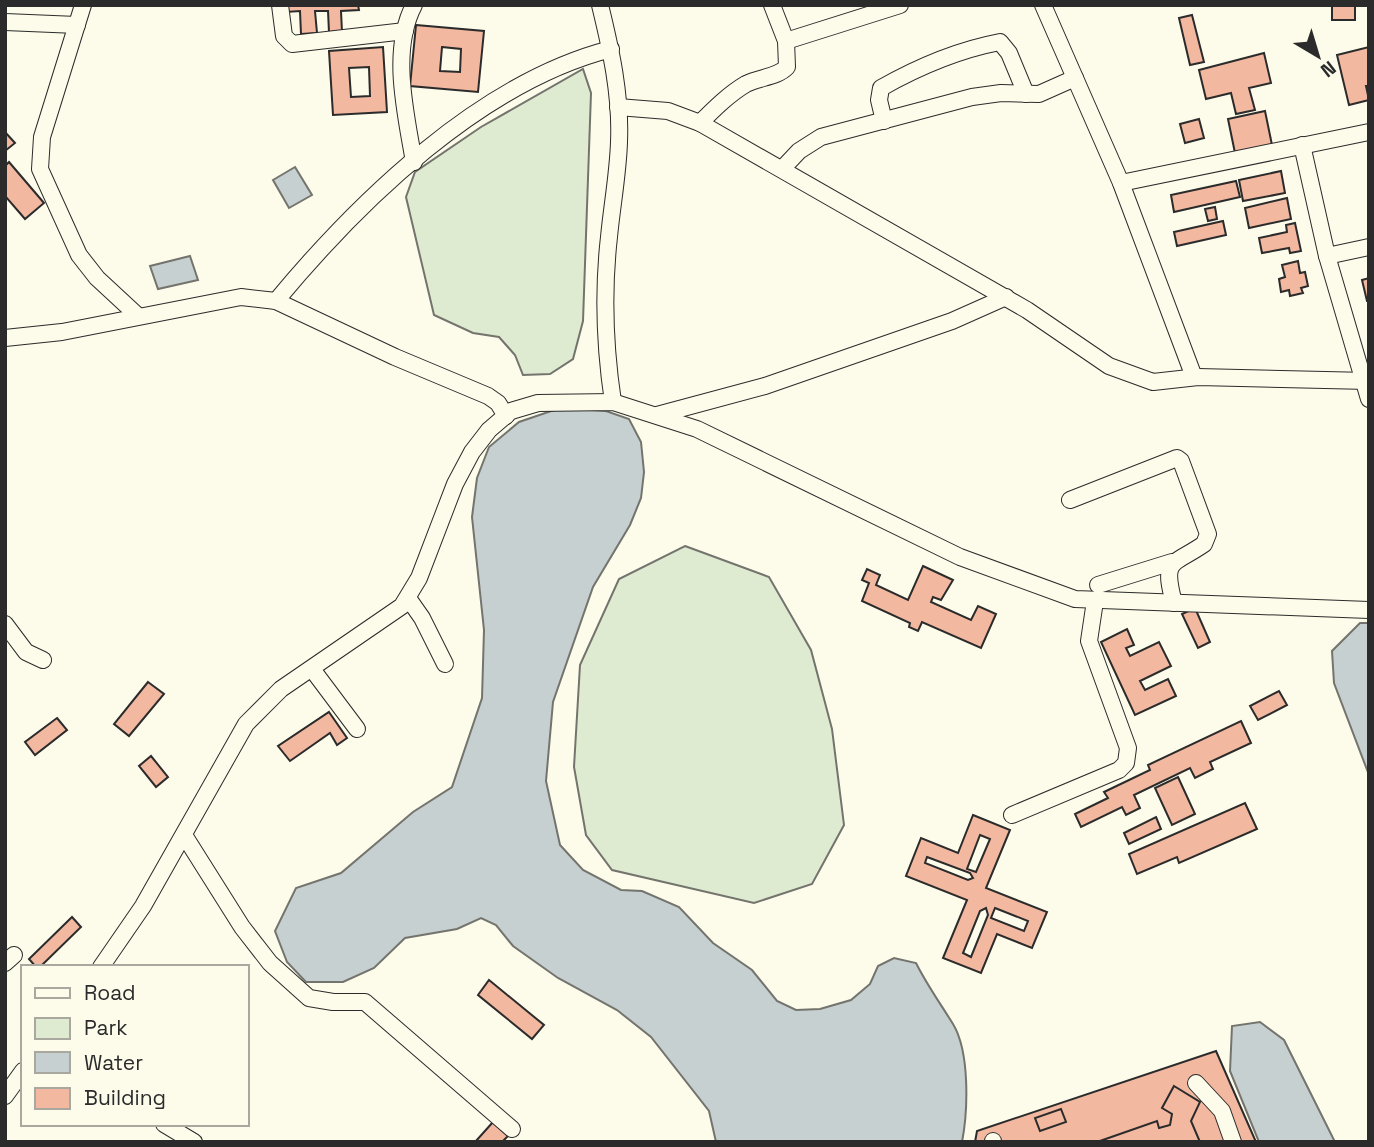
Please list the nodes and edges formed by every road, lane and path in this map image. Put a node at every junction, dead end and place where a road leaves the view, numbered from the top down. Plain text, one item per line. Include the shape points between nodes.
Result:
1 (83, 5) edge
2 (280, 5) edge
3 (414, 5) edge
4 (600, 5) edge
5 (772, 5) edge
6 (900, 5) edge
7 (1043, 5) edge
8 (5, 22) edge
9 (77, 25) junction
10 (405, 31) junction
11 (786, 41) junction
12 (611, 49) junction
13 (1075, 78) junction
14 (1026, 94) junction
15 (618, 107) junction
16 (884, 121) junction
17 (700, 123) junction
18 (1369, 132) edge
19 (1301, 145) junction
20 (414, 162) junction
21 (782, 169) junction
22 (1122, 183) junction
23 (1369, 247) edge
24 (1327, 256) junction
25 (1006, 298) junction
26 (276, 302) junction
27 (138, 316) junction
28 (5, 338) edge
29 (1194, 377) junction
30 (1365, 381) edge
31 (1369, 399) edge
32 (614, 402) junction
33 (657, 415) junction
34 (506, 416) junction
35 (1070, 500) dead end
36 (1172, 562) junction
37 (1096, 593) junction
38 (408, 598) junction
39 (1174, 603) junction
40 (1369, 610) edge
41 (5, 624) edge
42 (43, 660) dead end
43 (445, 664) dead end
44 (312, 669) junction
45 (357, 729) dead end
46 (1012, 815) dead end
47 (184, 835) junction
48 (102, 965) edge
49 (21, 1073) edge
50 (1196, 1083) dead end
51 (7, 1090) edge
52 (167, 1126) edge
53 (512, 1129) dead end
54 (194, 1142) edge
55 (1233, 1142) edge

1 - 9 street
2 - 10 street via 284,36 292,44
3 - 10 street
4 - 12 street
5 - 11 street
6 - 11 street
7 - 13 street
8 - 9 street
9 - 27 street via 42,137 40,169 79,256
10 - 20 street via 402,78
11 - 17 street via 785,70 738,89
12 - 15 street
12 - 20 street via 537,74
13 - 14 street via 1048,91
13 - 22 street
14 - 16 street via 971,97
14 - 16 street via 1009,52 1000,42 932,62 881,88
15 - 17 street via 668,111
15 - 32 street via 619,141 608,240 607,320
16 - 21 street via 821,138 799,151
17 - 21 street
18 - 19 street
19 - 22 street
19 - 24 street
20 - 26 street via 307,264
21 - 25 street
22 - 29 street
23 - 24 street
24 - 30 street
25 - 29 street via 1109,366 1153,382
25 - 33 street via 765,386
26 - 27 street via 241,297
26 - 34 street via 488,396
27 - 28 street
29 - 30 street
30 - 31 street
32 - 33 street
32 - 34 street via 538,403
33 - 37 street via 697,429 960,557 1052,592
34 - 38 street via 472,452
35 - 36 street via 1179,459 1208,534 1204,544
36 - 37 street
36 - 39 street via 1167,576
37 - 39 street
37 - 46 street via 1089,641 1128,748 1126,763
38 - 43 street
38 - 44 street
39 - 40 street
41 - 42 street via 26,652
44 - 45 street
44 - 47 street via 268,699 246,724
47 - 48 street
47 - 53 street via 242,928 270,963 309,998 365,1002
49 - 51 street
50 - 55 street via 1222,1111
52 - 54 street

